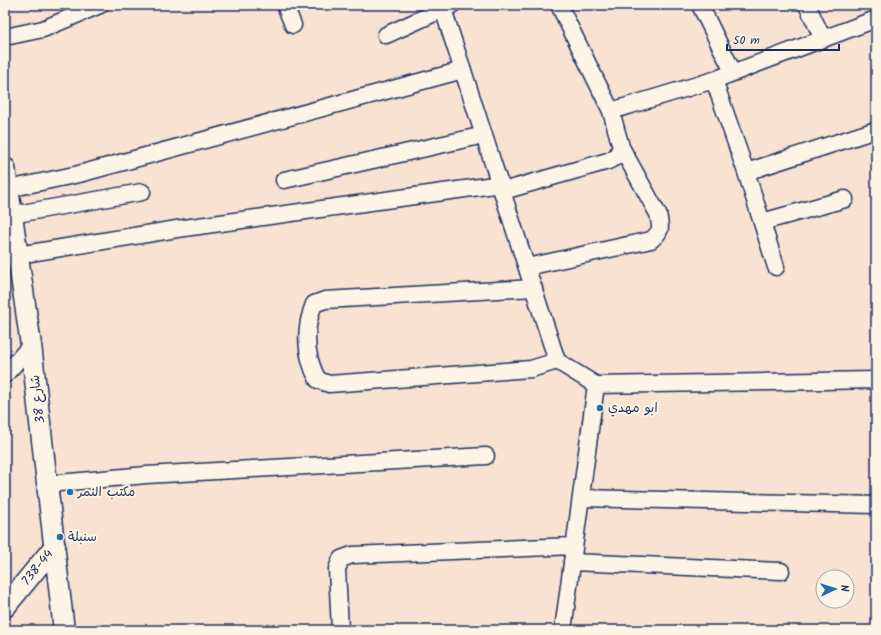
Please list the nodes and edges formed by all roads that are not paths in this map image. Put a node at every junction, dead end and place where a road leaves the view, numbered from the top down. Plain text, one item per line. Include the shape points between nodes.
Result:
1 (100, 5) edge
2 (285, 5) edge
3 (558, 5) edge
4 (700, 5) edge
5 (807, 5) edge
6 (448, 7) edge
7 (876, 19) edge
8 (293, 25) dead end
9 (386, 35) dead end
10 (5, 37) edge
11 (823, 39) junction
12 (463, 70) junction
13 (733, 72) junction
14 (714, 80) junction
15 (611, 111) junction
16 (876, 130) edge
17 (484, 135) junction
18 (621, 147) junction
19 (5, 168) edge
20 (746, 172) junction
21 (284, 180) dead end
22 (502, 188) junction
23 (8, 189) junction
24 (142, 192) dead end
25 (845, 199) dead end
26 (11, 215) junction
27 (762, 222) junction
28 (18, 255) junction
29 (527, 267) junction
30 (776, 267) dead end
31 (534, 288) junction
32 (31, 346) junction
33 (557, 361) junction
34 (5, 375) edge
35 (876, 380) edge
36 (596, 385) junction
37 (486, 456) dead end
38 (48, 484) junction
39 (581, 498) junction
40 (876, 505) edge
41 (55, 546) junction
42 (574, 546) junction
43 (572, 562) junction
44 (781, 571) dead end
45 (5, 607) edge
46 (64, 630) edge
47 (340, 630) edge
48 (563, 630) edge

1 - 10 street via 43,29
2 - 8 street
3 - 15 street
4 - 13 street
5 - 11 street
6 - 9 street
6 - 12 street
7 - 11 street
11 - 13 street
12 - 17 street
12 - 23 street via 79,174
13 - 14 street
14 - 15 street
14 - 20 street
15 - 18 street
16 - 20 street
17 - 21 street
17 - 22 street
18 - 22 street via 616,157 608,161
18 - 29 street via 658,214 659,233 651,240
19 - 23 street, شارع 38
20 - 27 street
22 - 28 street via 177,229
22 - 29 street
23 - 26 street, شارع 38
24 - 26 street
25 - 27 street
26 - 28 street, شارع 38
27 - 30 street
28 - 32 street, شارع 38
29 - 31 street
31 - 33 street
31 - 33 street via 325,300 314,304 309,316 307,336 312,369 318,380 329,384 531,369
32 - 34 street
32 - 38 street, شارع 38
33 - 36 street
35 - 36 street
36 - 39 street
37 - 38 street via 146,475
38 - 41 street, شارع 38
39 - 40 street
39 - 42 street
41 - 45 street, 738-44
41 - 46 street, شارع 38
42 - 43 street
42 - 47 street via 352,555 341,559 338,568
43 - 44 street
43 - 48 street

